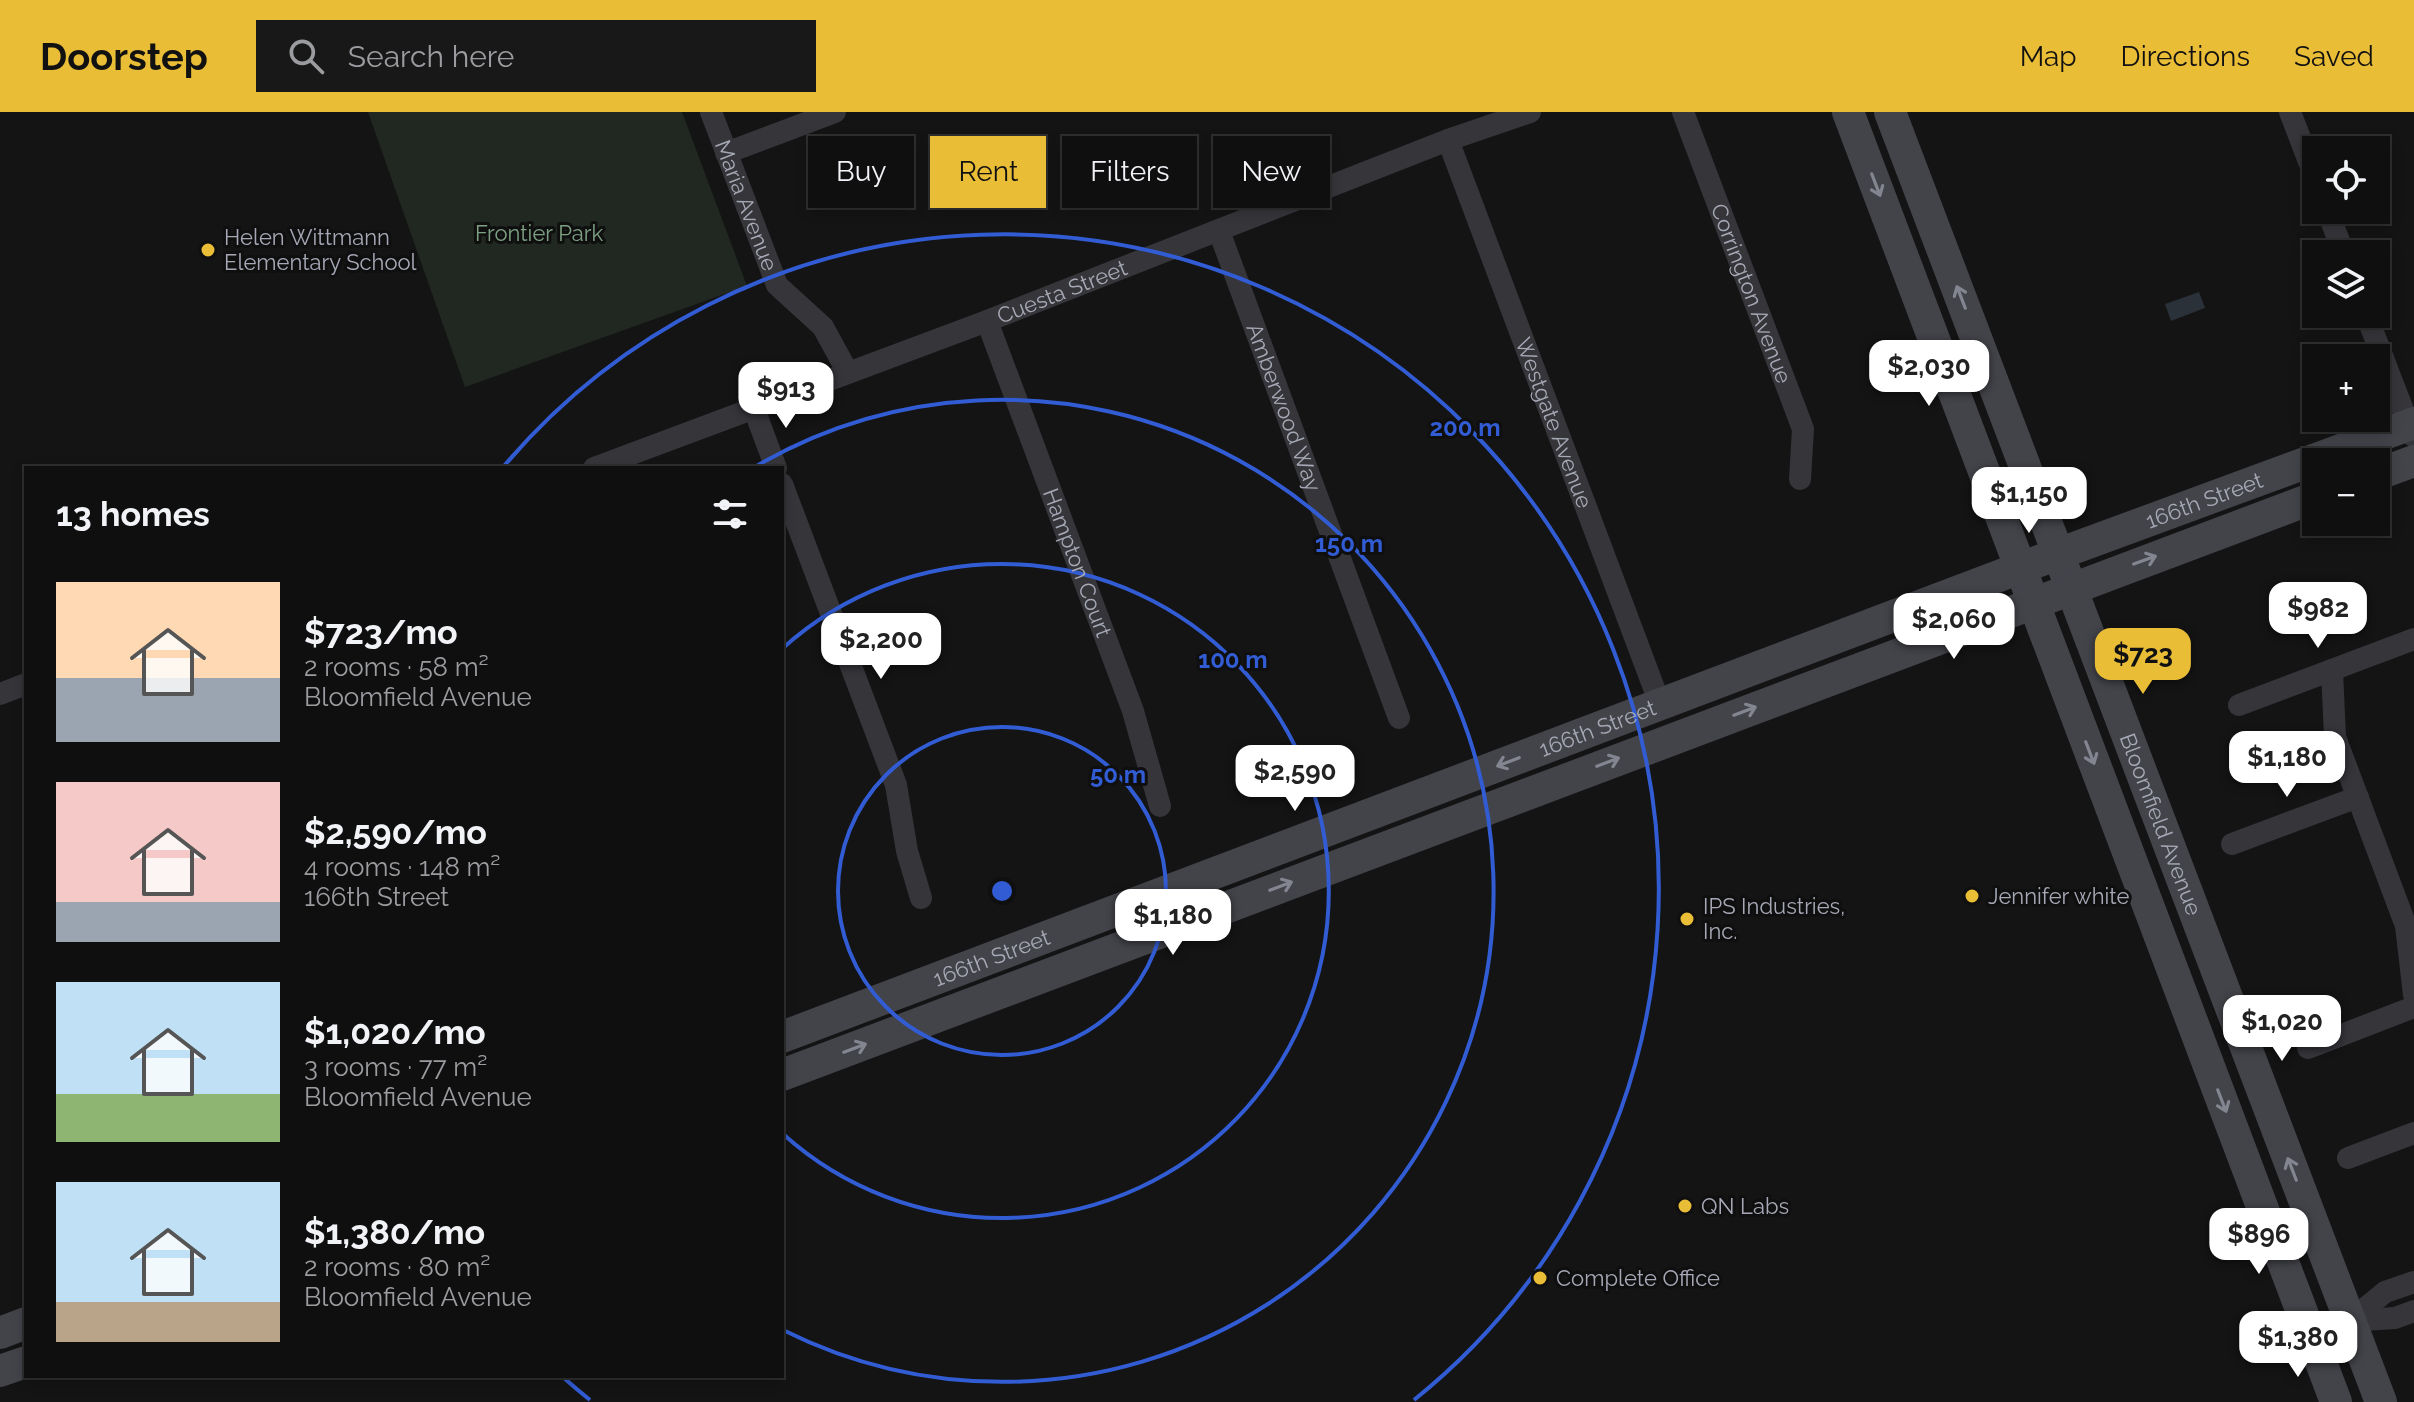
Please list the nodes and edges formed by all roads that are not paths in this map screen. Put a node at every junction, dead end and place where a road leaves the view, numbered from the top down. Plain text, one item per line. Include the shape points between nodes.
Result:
1 (711, 112) edge
2 (835, 112) edge
3 (1530, 112) edge
4 (1683, 112) edge
5 (1848, 112) edge
6 (1890, 112) edge
7 (2290, 112) edge
8 (1448, 140) junction
9 (2302, 143) edge
10 (726, 153) junction
11 (1219, 231) junction
12 (987, 321) junction
13 (2372, 328) edge
14 (847, 371) junction
15 (754, 409) junction
16 (2412, 429) edge
17 (2414, 461) edge
18 (599, 466) edge
19 (775, 466) edge
20 (2390, 470) edge
21 (1800, 479) dead end
22 (784, 489) edge
23 (2302, 502) edge
24 (2059, 553) junction
25 (2020, 568) junction
26 (2071, 587) junction
27 (2032, 602) junction
28 (2414, 639) edge
29 (2332, 670) junction
30 (24, 685) edge
31 (0, 694) edge
32 (1660, 704) junction
33 (2239, 705) dead end
34 (1399, 718) dead end
35 (1672, 738) junction
36 (2358, 797) junction
37 (1160, 806) dead end
38 (2232, 844) dead end
39 (921, 898) dead end
40 (2414, 995) edge
41 (2414, 1007) edge
42 (784, 1036) edge
43 (2308, 1048) dead end
44 (784, 1074) edge
45 (2414, 1133) edge
46 (2348, 1158) dead end
47 (2414, 1282) edge
48 (2414, 1311) edge
49 (2350, 1321) junction
50 (24, 1324) edge
51 (0, 1333) edge
52 (2311, 1335) junction
53 (24, 1363) edge
54 (0, 1371) edge
55 (2336, 1402) edge
56 (2381, 1402) edge

1 - 10 street, Maria Avenue
2 - 10 street
3 - 8 street, Cuesta Street
4 - 21 street, Corrington Avenue via 1803,429
5 -> 25 street, Bloomfield Avenue
24 -> 6 street, Bloomfield Avenue
7 - 9 street
8 - 11 street, Cuesta Street
8 - 32 street, Westgate Avenue
10 - 14 street, Maria Avenue via 777,285 823,327
11 - 12 street, Cuesta Street
11 - 34 street, Amberwood Way
12 - 14 street, Cuesta Street
12 - 37 street, Hampton Court via 1133,711
13 - 16 street
14 - 15 street, Cuesta Street
15 - 18 street, Cuesta Street
15 - 19 street
16 - 24 street, 166th Street
17 - 20 street
22 - 39 street via 896,785
26 -> 23 street, 166th Street
24 - 25 street, 166th Street
24 - 26 street, Bloomfield Avenue
25 - 27 street, Bloomfield Avenue
25 - 32 street, 166th Street
26 - 27 street, 166th Street
49 -> 26 street, Bloomfield Avenue
35 -> 27 street, 166th Street
27 -> 52 street, Bloomfield Avenue
28 - 29 street
29 - 33 street
29 - 36 street via 2335,737
30 - 31 street
32 - 35 street
32 -> 42 street, 166th Street
44 -> 35 street, 166th Street
36 - 38 street
36 - 40 street via 2406,926
41 - 43 street
45 - 46 street
47 - 49 street via 2385,1292
48 - 49 street
49 - 52 street
49 - 56 street, Bloomfield Avenue
50 - 51 street
52 - 55 street, Bloomfield Avenue
53 - 54 street

